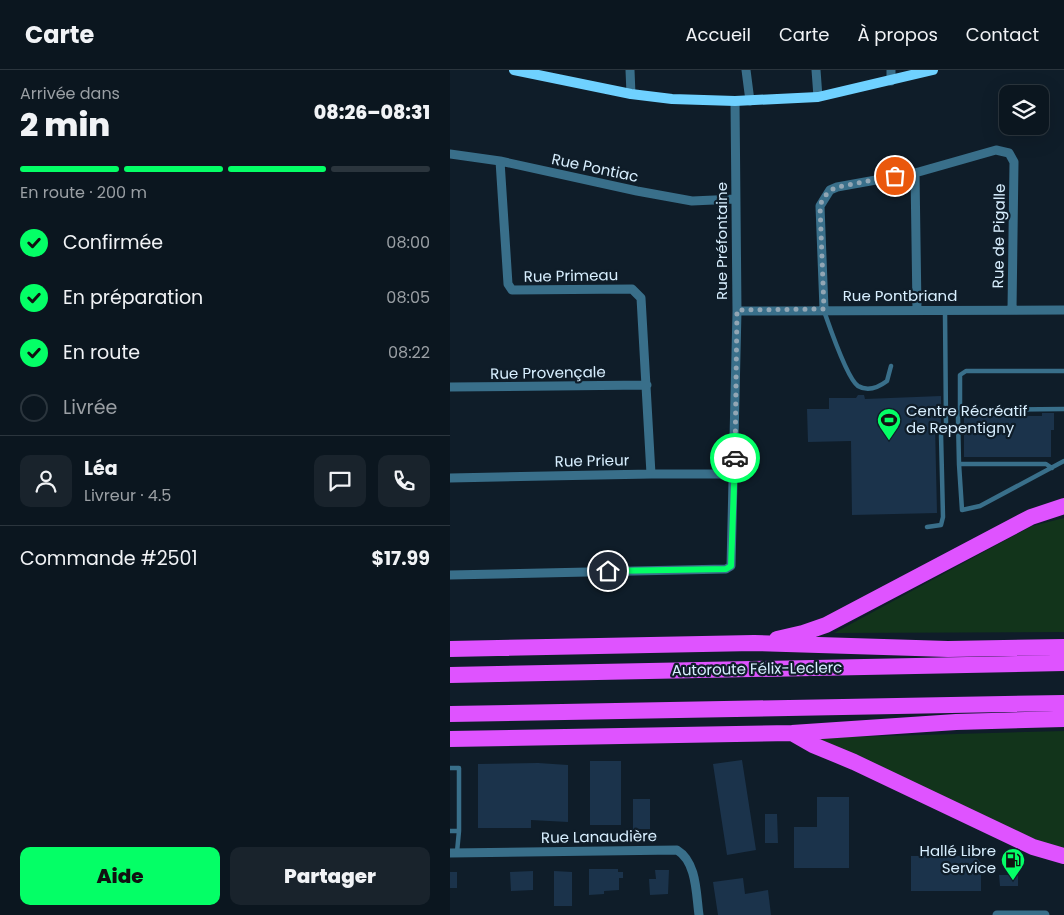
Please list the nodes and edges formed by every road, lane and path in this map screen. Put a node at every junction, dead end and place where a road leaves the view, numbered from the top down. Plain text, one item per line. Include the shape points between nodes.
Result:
1 (514, 70) edge
2 (630, 70) edge
3 (746, 70) edge
4 (816, 70) edge
5 (891, 70) edge
6 (933, 70) edge
7 (551, 74) edge
8 (891, 81) junction
9 (631, 94) junction
10 (818, 97) junction
11 (735, 101) junction
12 (750, 101) junction
13 (450, 154) edge
14 (500, 161) junction
15 (915, 173) junction
16 (736, 199) junction
17 (824, 309) junction
18 (917, 309) junction
19 (737, 310) junction
20 (945, 310) junction
21 (1012, 310) junction
22 (1064, 310) edge
23 (891, 366) dead end
24 (1064, 371) edge
25 (647, 385) junction
26 (450, 388) edge
27 (1064, 409) edge
28 (960, 410) junction
29 (1064, 462) edge
30 (959, 464) junction
31 (1052, 468) junction
32 (651, 474) junction
33 (735, 474) junction
34 (450, 478) edge
35 (1064, 506) edge
36 (927, 527) dead end
37 (450, 575) edge
38 (754, 644) junction
39 (1064, 647) edge
40 (450, 649) edge
41 (1064, 663) edge
42 (450, 675) edge
43 (1064, 702) edge
44 (450, 714) edge
45 (1064, 719) edge
46 (792, 733) junction
47 (450, 739) edge
48 (450, 768) edge
49 (450, 831) edge
50 (459, 831) junction
51 (453, 853) edge
52 (1064, 856) edge
53 (699, 915) edge
54 (997, 915) edge
55 (1018, 915) edge
56 (1045, 915) edge

1 - 7 street
2 - 9 street
3 - 12 street
4 - 10 street
5 - 8 street
6 - 8 street
7 - 9 street
8 - 10 street
9 - 11 street
10 - 12 street
11 - 12 street
11 - 16 street, Rue Préfontaine
13 - 14 street, Rue Pontiac
14 - 16 street, Rue Pontiac via 659,196 692,201
14 - 25 street, Rue Primeau via 508,284 517,291 632,289 637,292 643,308
15 - 17 street via 837,187 823,199 820,206
15 - 18 street
15 - 21 street, Rue de Pigalle via 996,150 1009,153 1014,162
16 - 19 street, Rue Préfontaine
17 - 18 street, Rue Pontbriand
17 - 19 street, Rue Pontbriand
17 - 23 lane via 836,345 855,383 867,389 878,387 887,381
18 - 20 street, Rue Pontbriand
19 - 33 street, Rue Préfontaine
20 - 21 street, Rue Pontbriand
20 - 36 lane via 946,424 941,434 943,517 940,525
21 - 22 street, Rue Pontbriand
24 - 28 lane via 962,373
25 - 26 street, Rue Provençale
25 - 32 street, Rue Primeau
27 - 28 lane
28 - 30 lane
29 - 31 lane
30 - 31 lane via 1046,464
30 - 31 lane via 962,510 980,506
32 - 33 street, Rue Prieur
32 - 34 street, Rue Prieur
33 - 37 street, Rue Préfontaine via 733,560 726,569
35 - 38 highway via 1032,517 826,624 803,633
38 - 39 highway via 956,649
38 - 40 highway
41 - 42 highway, Autoroute Félix-Leclerc
43 - 44 highway
45 - 46 highway via 956,722
46 - 47 highway
46 - 52 highway via 1033,847
48 - 50 lane via 459,768
49 - 50 lane
50 - 51 lane
51 - 53 street, Rue Lanaudière via 677,850 692,867
54 - 55 street
55 - 56 street

